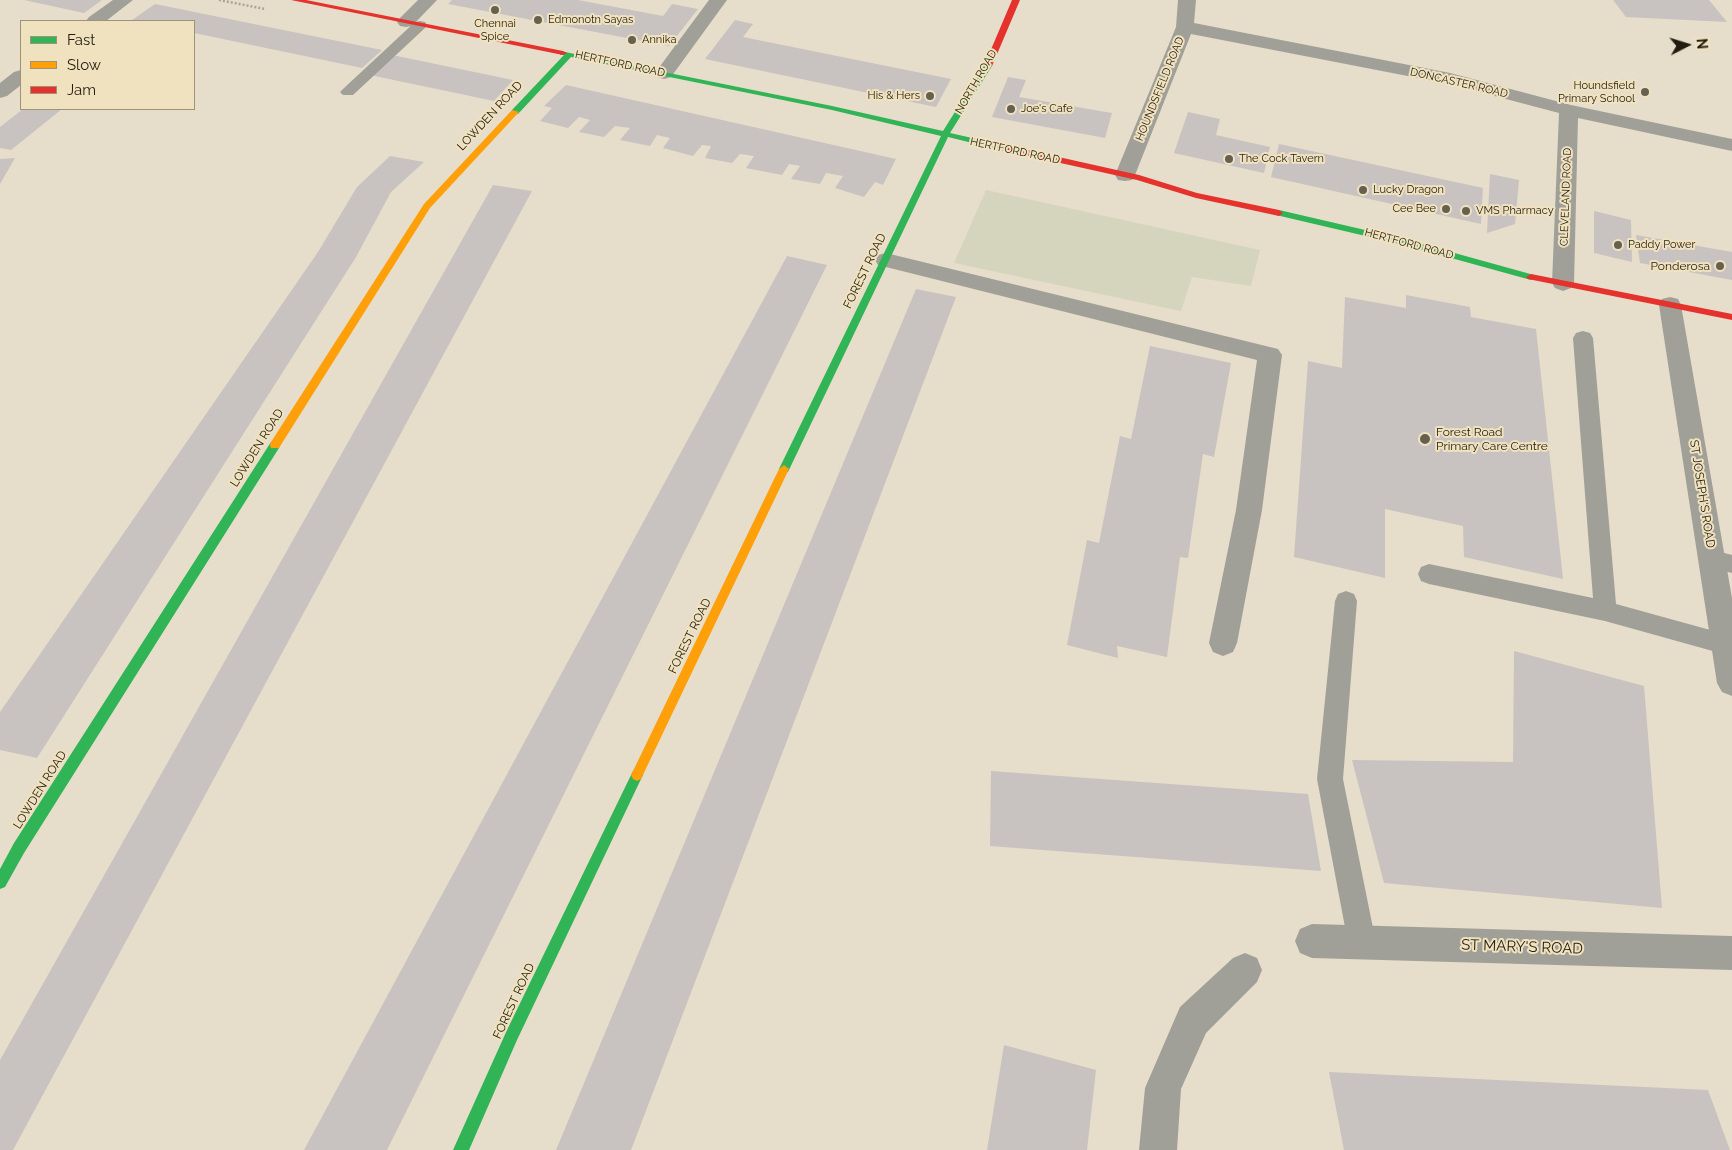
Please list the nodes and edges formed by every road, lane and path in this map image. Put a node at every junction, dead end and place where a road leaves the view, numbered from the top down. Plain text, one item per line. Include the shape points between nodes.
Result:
1 (124, 0) edge
2 (295, 0) edge
3 (428, 0) edge
4 (718, 0) edge
5 (1016, 0) edge
6 (1187, 0) edge
7 (96, 20) edge
8 (413, 23) junction
9 (1185, 27) junction
10 (568, 54) junction
11 (664, 73) junction
12 (20, 77) edge
13 (0, 92) edge
14 (348, 92) dead end
15 (1569, 110) junction
16 (945, 135) junction
17 (1732, 144) edge
18 (1125, 175) junction
19 (886, 260) junction
20 (1563, 283) junction
21 (1670, 305) junction
22 (1732, 317) edge
23 (1583, 338) dead end
24 (1722, 561) edge
25 (1429, 574) dead end
26 (1346, 601) dead end
27 (1605, 611) junction
28 (1223, 643) dead end
29 (1727, 645) junction
30 (1732, 683) edge
31 (0, 882) edge
32 (1312, 942) dead end
33 (1362, 943) junction
34 (1732, 953) edge
35 (1245, 970) dead end
36 (462, 1150) edge
37 (1158, 1150) edge

1 - 7 street
2 - 8 street, HERTFORD ROAD
3 - 8 street
4 - 11 street
5 - 16 street, NORTH ROAD via 990,62
6 - 9 street, HOUNDSFIELD ROAD
8 - 10 street, HERTFORD ROAD
8 - 14 lane
9 - 15 street, DONCASTER ROAD via 1450,79
9 - 18 street, HOUNDSFIELD ROAD
10 - 11 street, HERTFORD ROAD
10 - 31 street, LOWDEN ROAD via 427,206
11 - 16 street, HERTFORD ROAD
12 - 13 street
15 - 17 street, DONCASTER ROAD
15 - 20 street, CLEVELAND ROAD
16 - 18 street, HERTFORD ROAD
16 - 19 street, FOREST ROAD
18 - 20 street, HERTFORD ROAD
19 - 28 street via 1270,355 1249,510
19 - 36 street, FOREST ROAD via 512,1035
20 - 21 street, HERTFORD ROAD
21 - 22 street, HERTFORD ROAD
21 - 24 street, ST JOSEPH'S ROAD
23 - 27 lane
24 - 29 street, ST JOSEPH'S ROAD
25 - 27 lane
26 - 33 lane via 1330,779
27 - 29 lane
29 - 30 street, ST JOSEPH'S ROAD
32 - 33 street, ST MARY'S ROAD
33 - 34 street, ST MARY'S ROAD
35 - 37 street via 1194,1020 1163,1088

